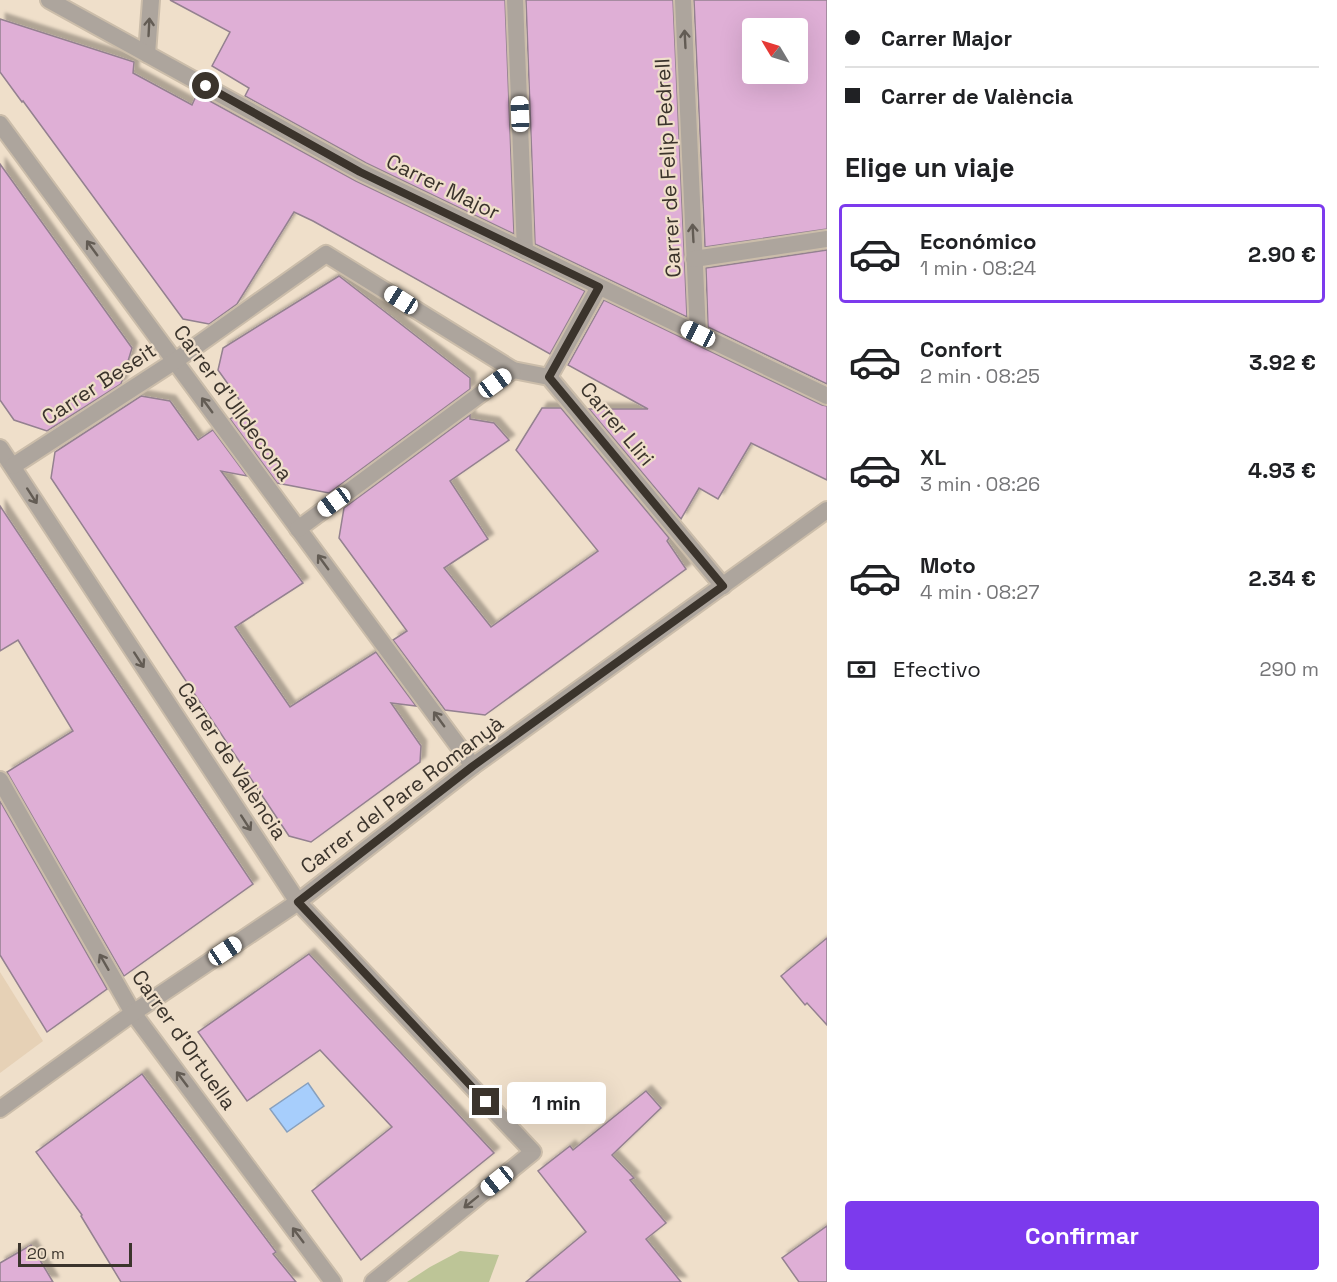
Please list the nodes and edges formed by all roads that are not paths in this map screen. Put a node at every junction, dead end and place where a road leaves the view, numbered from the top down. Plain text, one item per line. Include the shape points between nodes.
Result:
1 (49, 0) edge
2 (151, 0) edge
3 (515, 0) edge
4 (683, 0) edge
5 (147, 54) junction
6 (0, 124) edge
7 (827, 239) edge
8 (525, 251) junction
9 (326, 254) joint
10 (694, 259) junction
11 (599, 287) junction
12 (698, 334) junction
13 (175, 362) junction
14 (513, 370) junction
15 (549, 377) junction
16 (827, 396) edge
17 (0, 448) edge
18 (13, 466) junction
19 (827, 510) edge
20 (298, 529) junction
21 (723, 586) junction
22 (473, 766) junction
23 (0, 780) edge
24 (298, 902) junction
25 (133, 1013) junction
26 (0, 1109) edge
27 (333, 1282) edge
28 (373, 1282) edge

1 - 5 street, Carrer Major
5 -> 2 street
3 - 8 street
10 -> 4 street, Carrer de Felip Pedrell
5 - 8 street, Carrer Major via 360,172
13 -> 6 street, Carrer d'Ulldecona
7 - 10 street
8 - 11 street, Carrer Major
9 - 13 street, Carrer Beseit
9 - 14 street, Carrer Lliri
10 - 12 street, Carrer de Felip Pedrell
11 - 12 street, Carrer Major
11 - 15 street
12 - 16 street, Carrer Major
13 - 18 street, Carrer Beseit
20 -> 13 street, Carrer d'Ulldecona
14 - 15 street, Carrer Lliri
14 - 20 street
15 - 21 street, Carrer Lliri
17 - 18 street, Carrer de València
18 -> 24 street, Carrer de València
19 - 21 street, Carrer del Pare Romanyà
22 -> 20 street, Carrer d'Ulldecona
21 - 22 street, Carrer del Pare Romanyà
22 - 24 street, Carrer del Pare Romanyà
25 -> 23 street, Carrer d'Ortuella
24 - 25 street, Carrer del Pare Romanyà
24 -> 28 street, Carrer de València via 533,1152
25 - 26 street, Carrer del Pare Romanyà
27 -> 25 street, Carrer d'Ortuella

